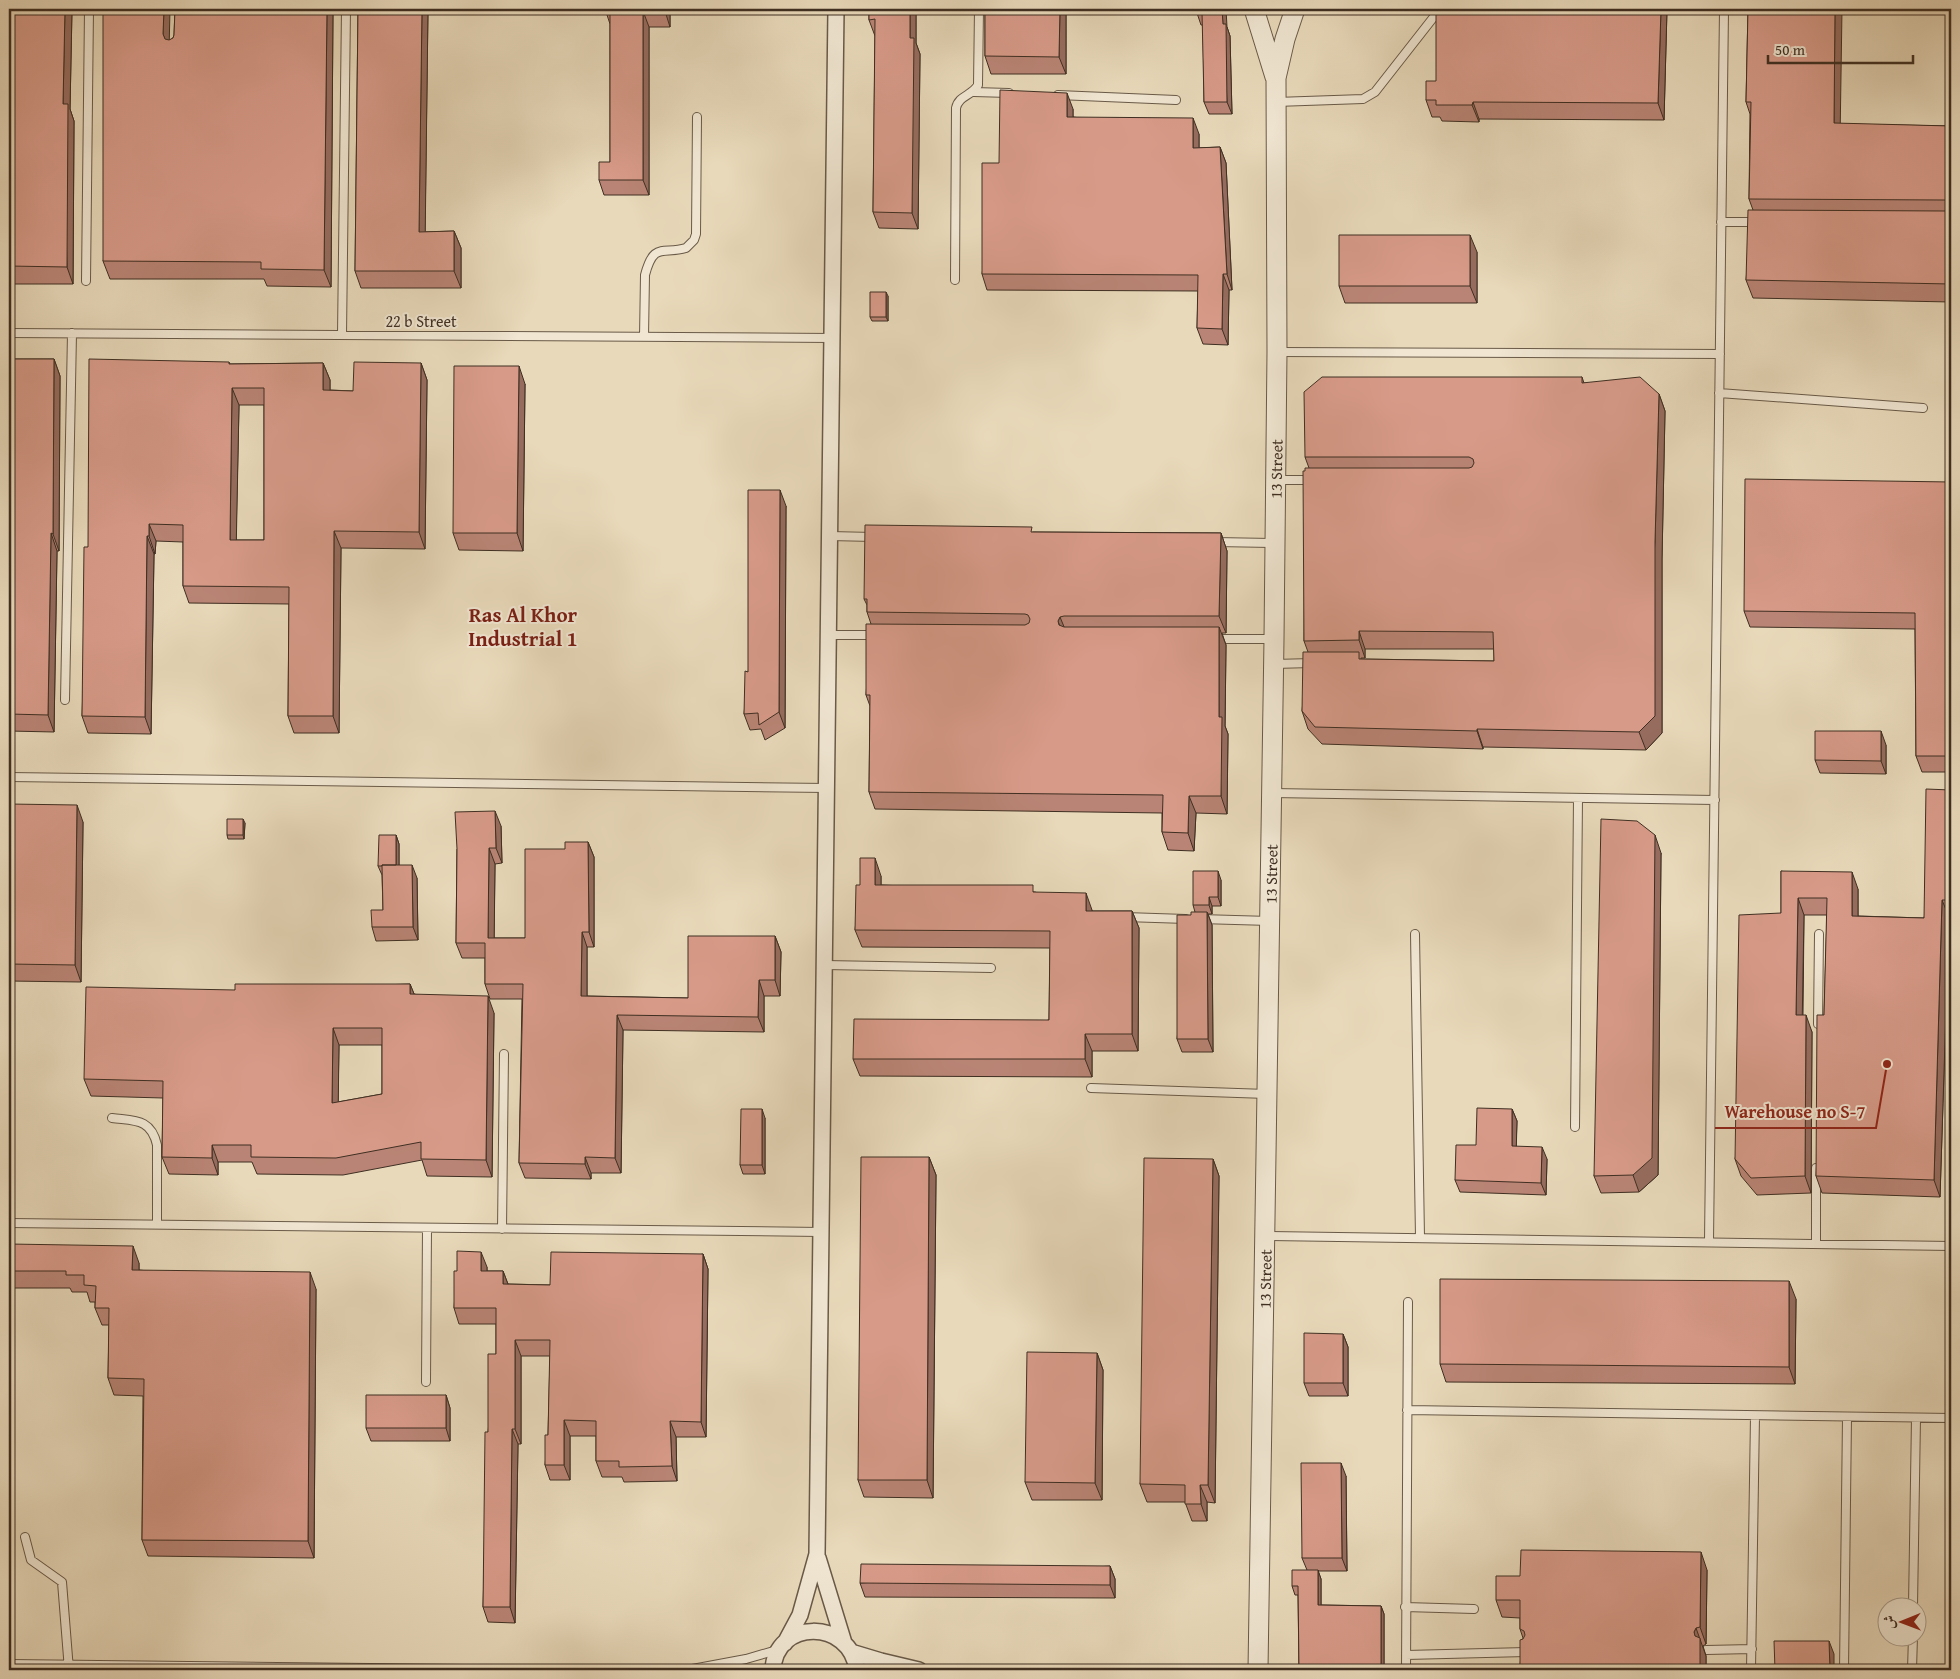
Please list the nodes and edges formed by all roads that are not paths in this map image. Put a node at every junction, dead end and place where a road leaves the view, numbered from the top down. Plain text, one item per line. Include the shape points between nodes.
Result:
1 (89, 9) edge
2 (346, 9) edge
3 (836, 9) edge
4 (978, 9) edge
5 (1254, 9) edge
6 (1295, 9) edge
7 (1440, 9) edge
8 (1724, 9) edge
9 (1276, 78) junction
10 (974, 92) junction
11 (1022, 94) edge
12 (1051, 95) edge
13 (1176, 100) dead end
14 (1276, 102) junction
15 (697, 117) dead end
16 (1721, 222) junction
17 (1769, 222) edge
18 (955, 280) dead end
19 (86, 281) dead end
20 (9, 333) edge
21 (72, 333) junction
22 (342, 335) junction
23 (644, 337) junction
24 (833, 338) junction
25 (1277, 352) junction
26 (1720, 354) junction
27 (1719, 393) junction
28 (1923, 408) dead end
29 (1276, 480) junction
30 (1323, 480) edge
31 (830, 536) junction
32 (880, 537) edge
33 (1206, 542) edge
34 (1275, 543) junction
35 (829, 635) junction
36 (886, 635) edge
37 (1209, 639) edge
38 (1274, 639) junction
39 (1273, 664) junction
40 (1322, 664) edge
41 (65, 700) dead end
42 (9, 777) edge
43 (827, 788) junction
44 (1272, 793) junction
45 (1578, 798) junction
46 (1715, 800) junction
47 (1114, 917) edge
48 (1270, 921) junction
49 (1415, 934) dead end
50 (1819, 934) dead end
51 (825, 965) junction
52 (991, 968) dead end
53 (1818, 1034) edge
54 (504, 1054) dead end
55 (1091, 1088) dead end
56 (1267, 1094) junction
57 (112, 1118) dead end
58 (1575, 1127) dead end
59 (1816, 1163) edge
60 (9, 1223) edge
61 (157, 1224) junction
62 (427, 1228) junction
63 (502, 1229) junction
64 (821, 1232) junction
65 (1265, 1236) junction
66 (1420, 1237) junction
67 (1709, 1241) junction
68 (1816, 1243) junction
69 (1951, 1246) edge
70 (1408, 1302) dead end
71 (426, 1382) dead end
72 (1407, 1410) junction
73 (1755, 1416) junction
74 (1847, 1417) junction
75 (1916, 1418) junction
76 (1951, 1418) edge
77 (25, 1537) dead end
78 (817, 1554) junction
79 (1913, 1596) edge
80 (1405, 1607) junction
81 (1474, 1609) dead end
82 (782, 1646) junction
83 (1913, 1646) edge
84 (848, 1647) junction
85 (1752, 1649) junction
86 (1706, 1650) dead end
87 (1526, 1652) edge
88 (1406, 1654) junction
89 (9, 1664) edge
90 (69, 1668) edge
91 (160, 1668) edge
92 (398, 1669) edge
93 (554, 1670) edge
94 (687, 1670) edge
95 (773, 1670) edge
96 (857, 1670) edge
97 (919, 1670) edge
98 (1258, 1670) edge
99 (1406, 1670) edge
100 (1751, 1670) edge
101 (1844, 1670) edge
102 (1912, 1670) edge

1 - 19 lane
2 - 22 lane
3 - 24 street
4 - 10 lane via 978,85
5 - 9 street, 13 Street
6 - 9 street, 13 Street
7 - 14 lane via 1375,92 1363,98
8 - 16 lane
9 - 14 street, 13 Street
10 - 11 lane
10 - 18 lane via 962,98 956,108
12 - 13 lane
14 - 25 street, 13 Street
15 - 23 lane via 696,234 686,248 662,249 652,258 645,275
16 - 17 lane
16 - 26 lane
20 - 21 lane, 22 b Street
21 - 22 lane, 22 b Street
21 - 41 lane
22 - 23 lane, 22 b Street
23 - 24 lane, 22 b Street
24 - 31 street
25 - 26 lane
25 - 29 street, 13 Street
26 - 27 lane
27 - 28 lane
27 - 46 lane
29 - 30 lane
29 - 34 street, 13 Street
31 - 32 lane
31 - 35 street
33 - 34 lane
34 - 38 street, 13 Street
35 - 36 lane
35 - 43 street
37 - 38 lane
38 - 39 street, 13 Street
39 - 40 lane
39 - 44 street, 13 Street
42 - 43 lane
43 - 51 street
44 - 45 lane
44 - 48 street, 13 Street
45 - 46 lane
45 - 58 lane
46 - 67 lane
47 - 48 lane
48 - 56 street, 13 Street
49 - 66 lane
50 - 53 lane
51 - 52 lane
51 - 64 street
54 - 63 lane
55 - 56 lane
56 - 65 street, 13 Street
57 - 61 lane via 138,1121 153,1130 157,1144
59 - 68 lane
60 - 61 lane
61 - 62 lane
62 - 63 lane
62 - 71 lane
63 - 64 lane
64 - 78 street
65 - 66 lane
65 - 98 street, 13 Street
66 - 67 lane
67 - 68 lane
68 - 69 lane
70 - 72 lane
72 - 73 lane
72 - 80 lane
73 - 74 lane
73 - 85 lane
74 - 75 lane
74 - 101 lane
75 - 76 lane
75 - 79 lane
77 - 90 lane via 31,1560 62,1582
78 - 82 street via 800,1615
78 - 84 street
80 - 81 lane
80 - 88 lane
82 - 84 street via 799,1634 815,1631 830,1634
82 - 94 lane via 746,1659
82 - 95 street
83 - 102 lane
84 - 96 street
84 - 97 street via 881,1661
85 - 86 lane
85 - 100 lane
87 - 88 lane
88 - 99 lane
89 - 90 lane
90 - 91 lane
91 - 92 lane
92 - 93 lane

